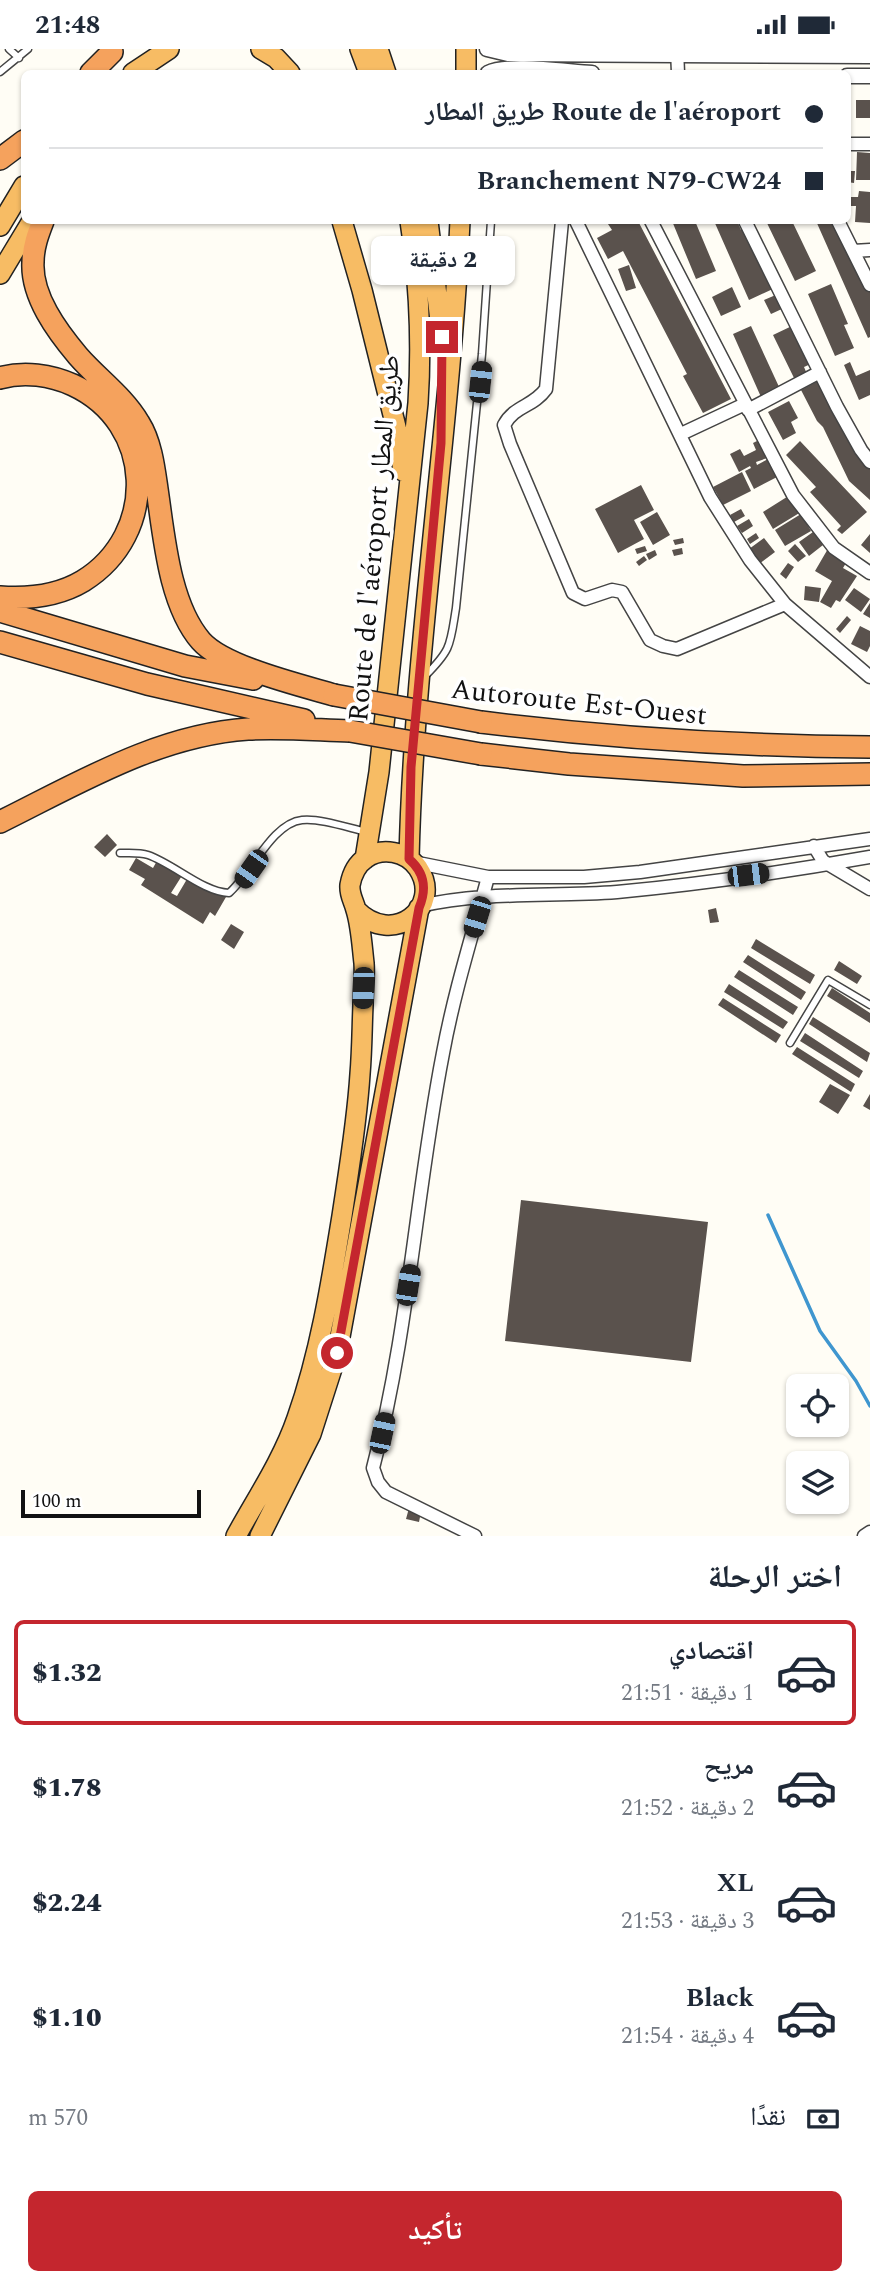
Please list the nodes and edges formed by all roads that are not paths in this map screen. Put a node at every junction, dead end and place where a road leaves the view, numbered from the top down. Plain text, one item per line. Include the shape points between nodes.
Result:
1 (9, 49) edge
2 (28, 49) edge
3 (147, 49) edge
4 (169, 49) edge
5 (261, 49) edge
6 (360, 49) edge
7 (378, 49) edge
8 (466, 49) edge
9 (488, 49) edge
10 (113, 51) edge
11 (677, 53) edge
12 (870, 56) edge
13 (19, 58) junction
14 (94, 70) edge
15 (99, 70) edge
16 (134, 70) edge
17 (137, 70) edge
18 (287, 70) edge
19 (368, 70) edge
20 (385, 70) edge
21 (466, 70) edge
22 (0, 72) edge
23 (870, 75) edge
24 (851, 76) edge
25 (21, 143) edge
26 (851, 144) edge
27 (870, 144) edge
28 (0, 159) edge
29 (21, 190) edge
30 (30, 224) edge
31 (42, 224) edge
32 (343, 224) edge
33 (411, 224) edge
34 (428, 224) edge
35 (460, 224) edge
36 (491, 224) edge
37 (562, 224) edge
38 (577, 224) edge
39 (653, 224) edge
40 (746, 224) edge
41 (840, 224) edge
42 (0, 226) edge
43 (870, 250) edge
44 (853, 251) junction
45 (0, 274) edge
46 (870, 285) edge
47 (820, 372) junction
48 (0, 378) edge
49 (746, 407) junction
50 (681, 434) junction
51 (441, 443) junction
52 (870, 462) edge
53 (405, 533) junction
54 (870, 573) edge
55 (0, 597) edge
56 (785, 604) junction
57 (0, 611) edge
58 (0, 642) edge
59 (870, 677) edge
60 (421, 680) junction
61 (334, 695) junction
62 (350, 731) junction
63 (870, 747) edge
64 (870, 774) edge
65 (0, 822) edge
66 (369, 832) junction
67 (870, 839) edge
68 (847, 842) junction
69 (814, 846) junction
70 (120, 853) dead end
71 (365, 859) junction
72 (868, 860) edge
73 (411, 861) junction
74 (829, 865) junction
75 (488, 877) junction
76 (870, 889) edge
77 (483, 896) junction
78 (420, 907) junction
79 (356, 910) junction
80 (870, 1005) edge
81 (790, 1043) dead end
82 (870, 1532) edge
83 (236, 1536) edge
84 (260, 1536) edge
85 (475, 1536) edge
86 (864, 1536) edge

1 - 13 lane
2 - 13 lane
3 - 16 highway
4 - 17 highway
5 - 18 highway
6 - 19 highway
7 - 20 highway
8 - 21 highway
9 - 11 street via 508,54
10 - 14 highway
10 - 15 highway
11 - 12 street
13 - 22 lane
23 - 24 street
25 - 28 highway
26 - 27 street
29 - 42 highway
30 - 45 highway
31 - 61 highway via 32,264 40,298 79,356 116,391 140,424 153,460 176,594 187,619 202,642 224,657
32 - 53 highway via 402,457
33 - 53 highway, Route de l'aéroport طريق المطار via 420,374
34 - 51 highway via 441,317
35 - 51 highway
36 - 60 lane via 454,620 445,656
37 - 56 street via 546,389 540,398 510,414 504,425 573,593 585,600 612,590 622,592 650,640 677,649
38 - 50 street
39 - 49 street
40 - 47 street
41 - 44 street
43 - 44 street
44 - 46 street
47 - 49 street
47 - 52 street
48 - 55 highway via 35,375 60,379 99,402 129,439 138,486 129,531 100,570 54,593 23,599
49 - 50 street
49 - 54 street via 793,495 834,548
50 - 56 street via 710,497
51 - 60 highway
53 - 66 highway, Route de l'aéroport طريق المطار
56 - 59 street
57 - 61 highway, Autoroute Est-Ouest via 184,666
58 - 62 highway via 147,684
60 - 73 highway via 411,767
61 - 63 highway, Autoroute Est-Ouest, bridge via 550,731 726,745
62 - 64 highway, bridge via 569,764 730,775
62 - 65 highway via 247,729 189,738 108,768
66 - 70 lane via 308,820 288,824 229,893 215,891 148,855
66 - 71 highway, Route de l'aéroport طريق المطار
67 - 68 street
68 - 69 street
68 - 72 street
69 - 74 street
69 - 75 street via 613,875
71 - 73 highway via 387,852
71 - 79 highway via 350,888
72 - 74 street
73 - 75 street
73 - 78 highway via 424,887
74 - 76 street
74 - 77 street via 616,892
75 - 77 street
77 - 78 street
77 - 85 street via 442,1055 397,1361 373,1468 386,1492
78 - 79 highway via 411,918 388,926 365,919
78 - 84 highway via 337,1353 312,1434
79 - 83 highway via 364,966 360,1073 333,1274 296,1421
80 - 81 lane via 828,980
82 - 86 street

